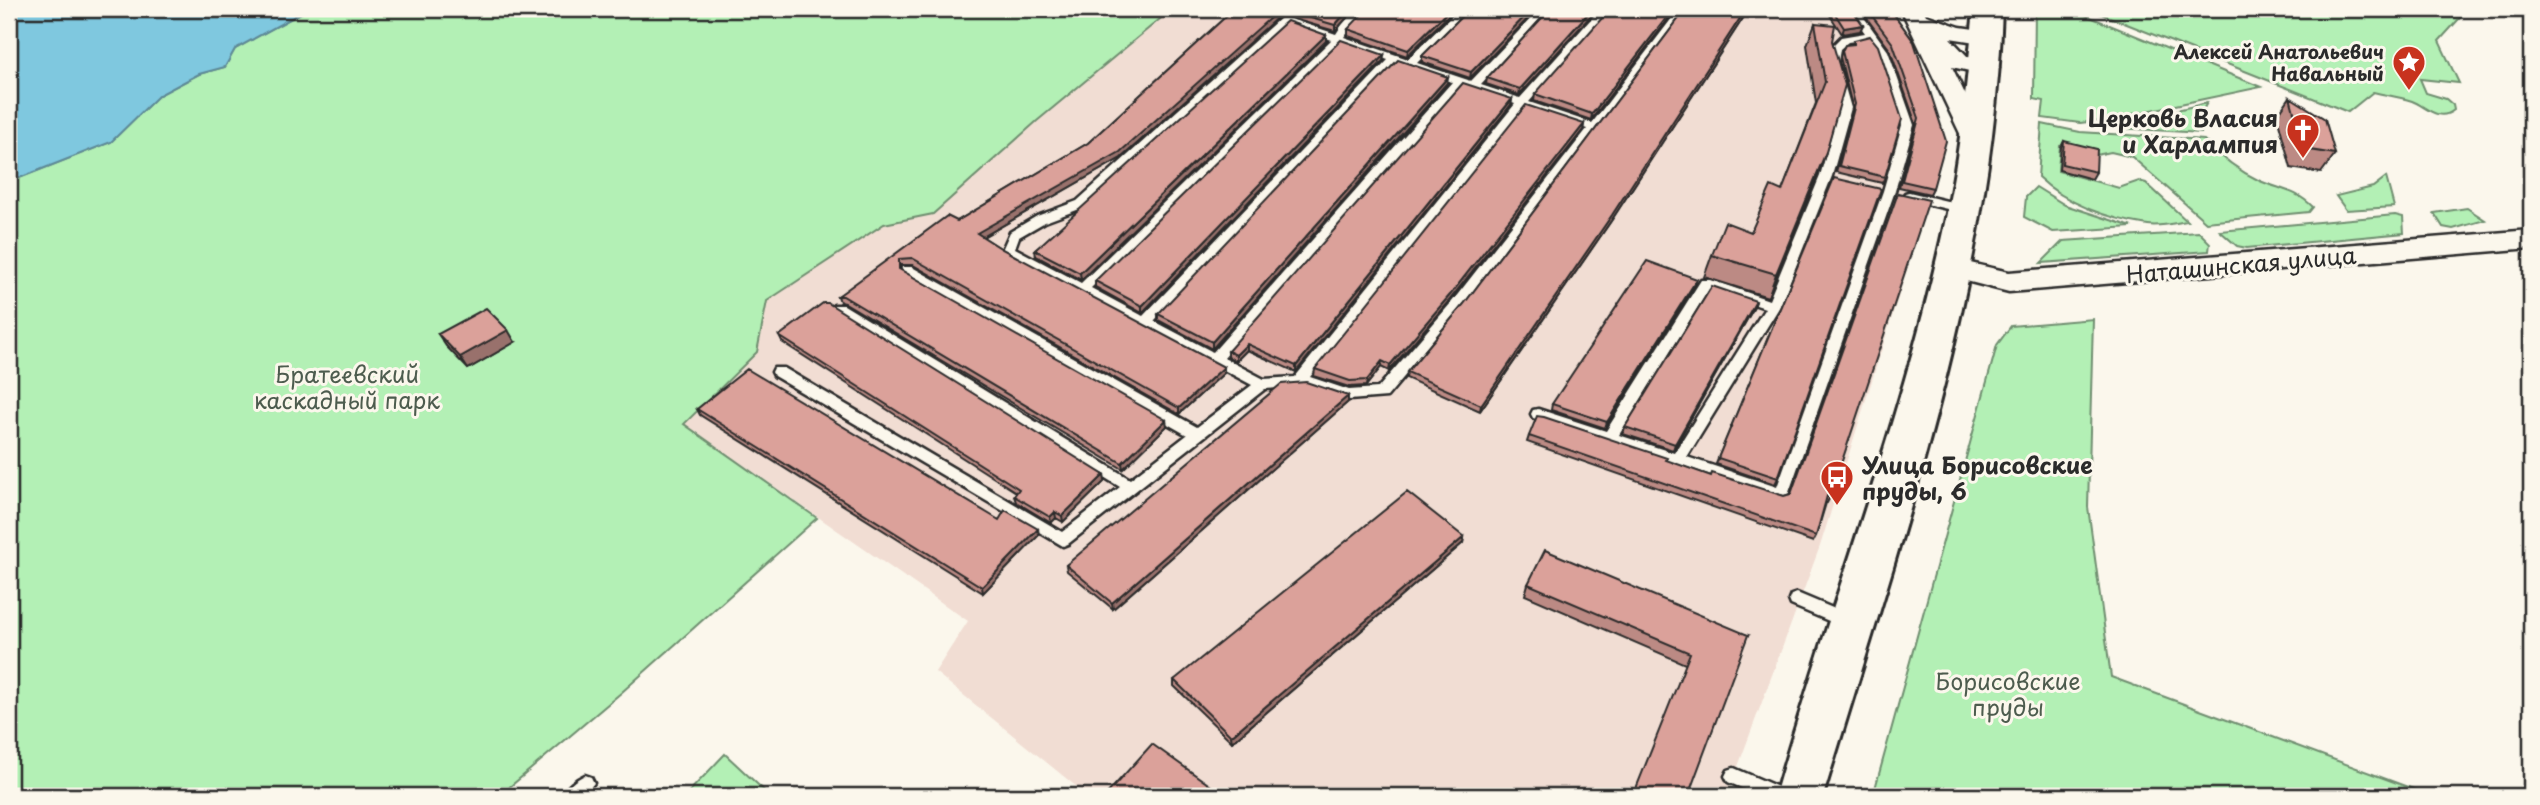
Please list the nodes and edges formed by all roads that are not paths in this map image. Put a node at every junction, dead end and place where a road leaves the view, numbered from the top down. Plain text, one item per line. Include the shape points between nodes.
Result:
1 (1364, 9) edge
2 (1465, 9) edge
3 (1546, 9) edge
4 (1605, 9) edge
5 (1684, 9) edge
6 (1853, 9) edge
7 (1916, 14) edge
8 (1872, 36) junction
9 (1988, 38) edge
10 (1338, 39) junction
11 (1395, 59) junction
12 (1409, 64) junction
13 (1459, 81) junction
14 (1473, 86) junction
15 (1522, 103) junction
16 (1594, 128) junction
17 (1977, 144) junction
18 (1883, 190) junction
19 (1966, 209) junction
20 (2531, 239) edge
21 (1953, 268) junction
22 (907, 270) edge
23 (1082, 289) junction
24 (1773, 306) junction
25 (839, 308) edge
26 (1144, 323) junction
27 (1215, 359) junction
28 (779, 372) dead end
29 (1299, 381) junction
30 (1262, 384) junction
31 (1538, 414) edge
32 (1198, 434) junction
33 (1610, 437) junction
34 (1678, 460) junction
35 (1131, 487) junction
36 (1797, 600) dead end
37 (1853, 624) junction
38 (1734, 776) dead end
39 (585, 782) dead end
40 (571, 796) edge
41 (1779, 796) edge
42 (1799, 796) edge

1 - 10 lane
2 - 12 lane
3 - 14 lane
4 - 15 lane
5 - 16 lane
6 - 8 lane
7 - 9 street via 1959,62
7 - 17 street
8 - 18 lane via 1883,51 1908,125
8 - 24 lane via 1845,39 1835,48 1832,63 1845,108 1832,178
9 - 17 main road
10 - 11 lane
10 - 23 lane
10 - 23 lane via 1284,20 1081,204 1014,235 1008,250
11 - 12 lane
11 - 26 lane
12 - 13 lane
13 - 14 lane
13 - 27 lane
14 - 15 lane
15 - 16 lane
15 - 29 lane
16 - 29 lane via 1382,393 1349,395
17 - 19 main road
18 - 19 lane
18 - 34 lane via 1782,494
19 - 21 main road
20 - 21 street, Наташинская улица via 2009,282
21 - 37 main road
22 - 32 lane
23 - 26 lane
24 - 33 lane via 1706,283
24 - 34 lane
25 - 35 lane
26 - 27 lane
27 - 30 lane
28 - 35 lane via 1063,540
29 - 30 lane
30 - 32 lane
31 - 33 lane
32 - 35 lane
33 - 34 lane
36 - 37 lane
37 - 42 main road
38 - 41 lane
39 - 40 lane

